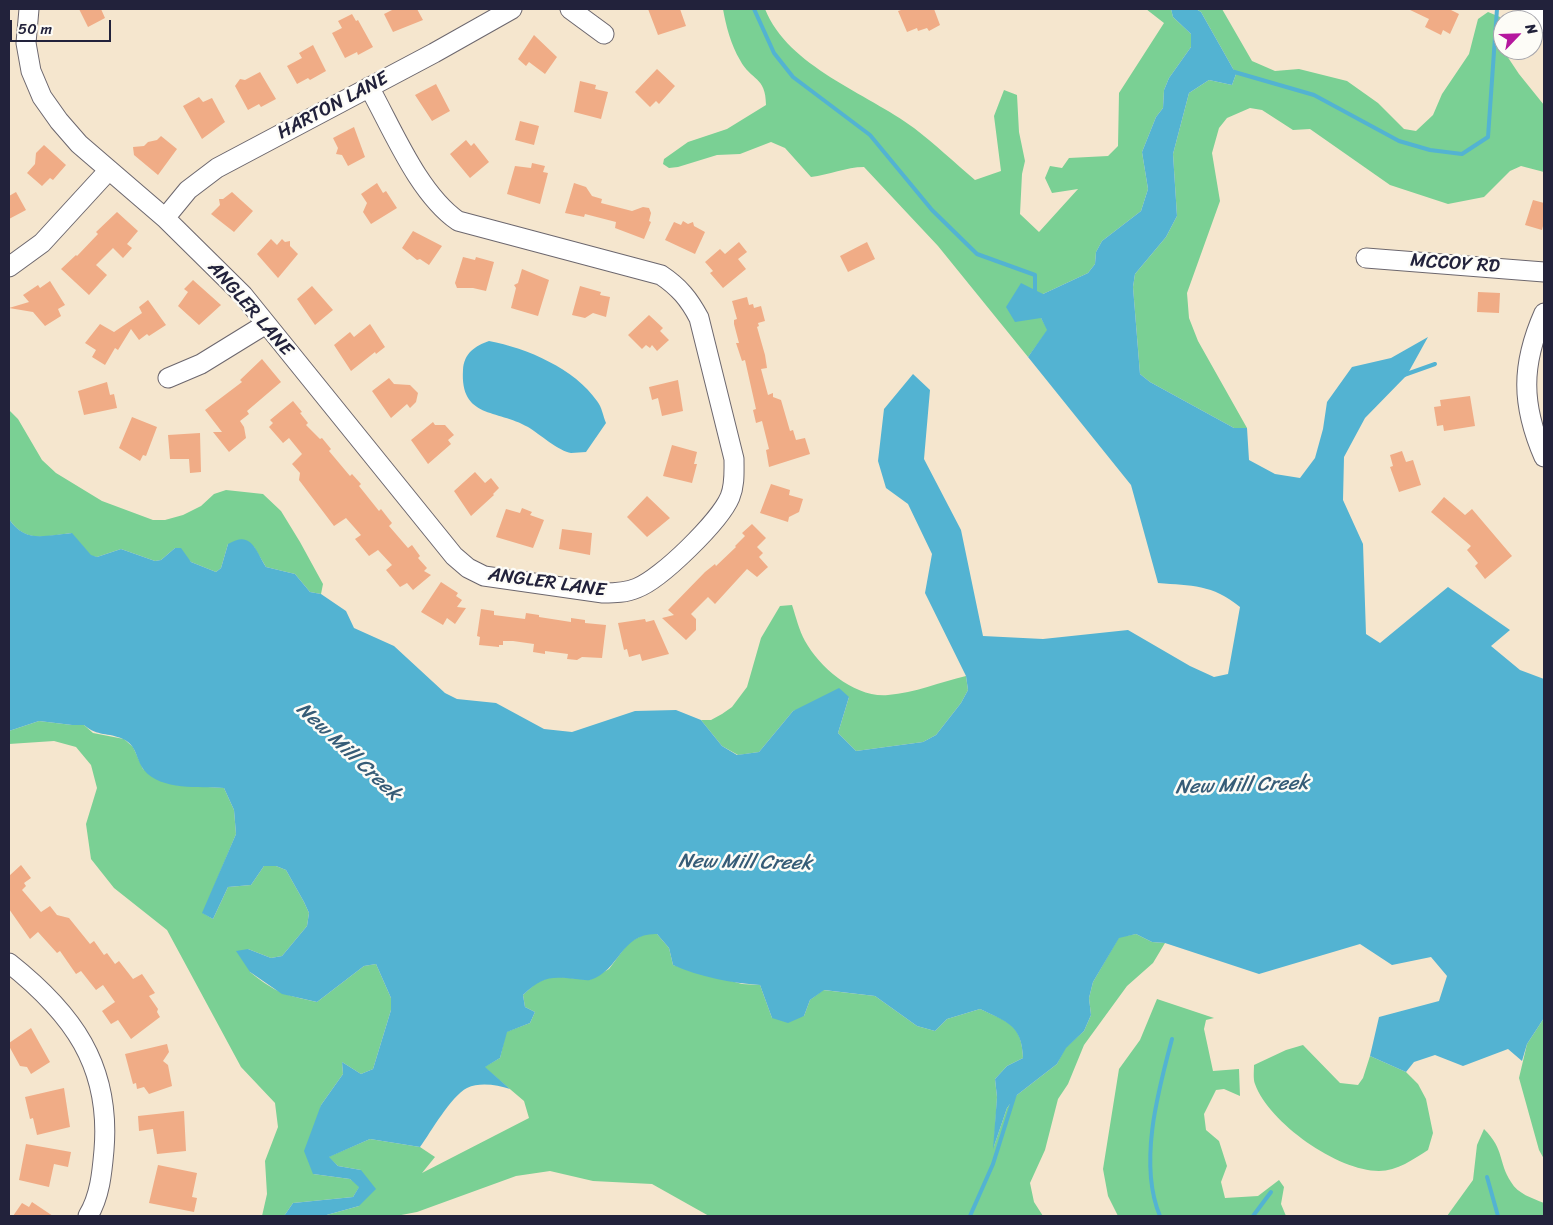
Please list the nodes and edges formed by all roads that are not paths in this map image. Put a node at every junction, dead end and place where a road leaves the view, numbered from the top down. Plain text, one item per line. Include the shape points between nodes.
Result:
1 (29, 9) edge
2 (512, 9) edge
3 (570, 9) edge
4 (1530, 9) edge
5 (1544, 23) edge
6 (604, 34) dead end
7 (368, 88) junction
8 (109, 170) junction
9 (166, 218) junction
10 (1366, 258) dead end
11 (9, 267) edge
12 (1544, 272) edge
13 (1544, 312) edge
14 (266, 324) junction
15 (168, 378) dead end
16 (1544, 457) edge
17 (9, 962) edge
18 (88, 1216) edge

1 - 8 street, ANGLER LANE via 26,43 31,71 42,97 79,144
2 - 7 street, HARTON LANE
3 - 6 street
4 - 5 street
7 - 9 street, HARTON LANE via 217,168 188,190
7 - 14 street, ANGLER LANE via 427,192 444,212 458,221 661,275 690,300 699,318 734,459 731,495 712,524 652,580 637,588 603,593 484,576 454,556
8 - 9 street, ANGLER LANE
8 - 11 street via 42,243
9 - 14 street, ANGLER LANE via 243,295
10 - 12 street, MCCOY RD
13 - 16 street via 1526,368 1526,388 1532,422
14 - 15 street via 201,364
17 - 18 street via 41,988 65,1015 85,1047 96,1075 106,1132 102,1173

